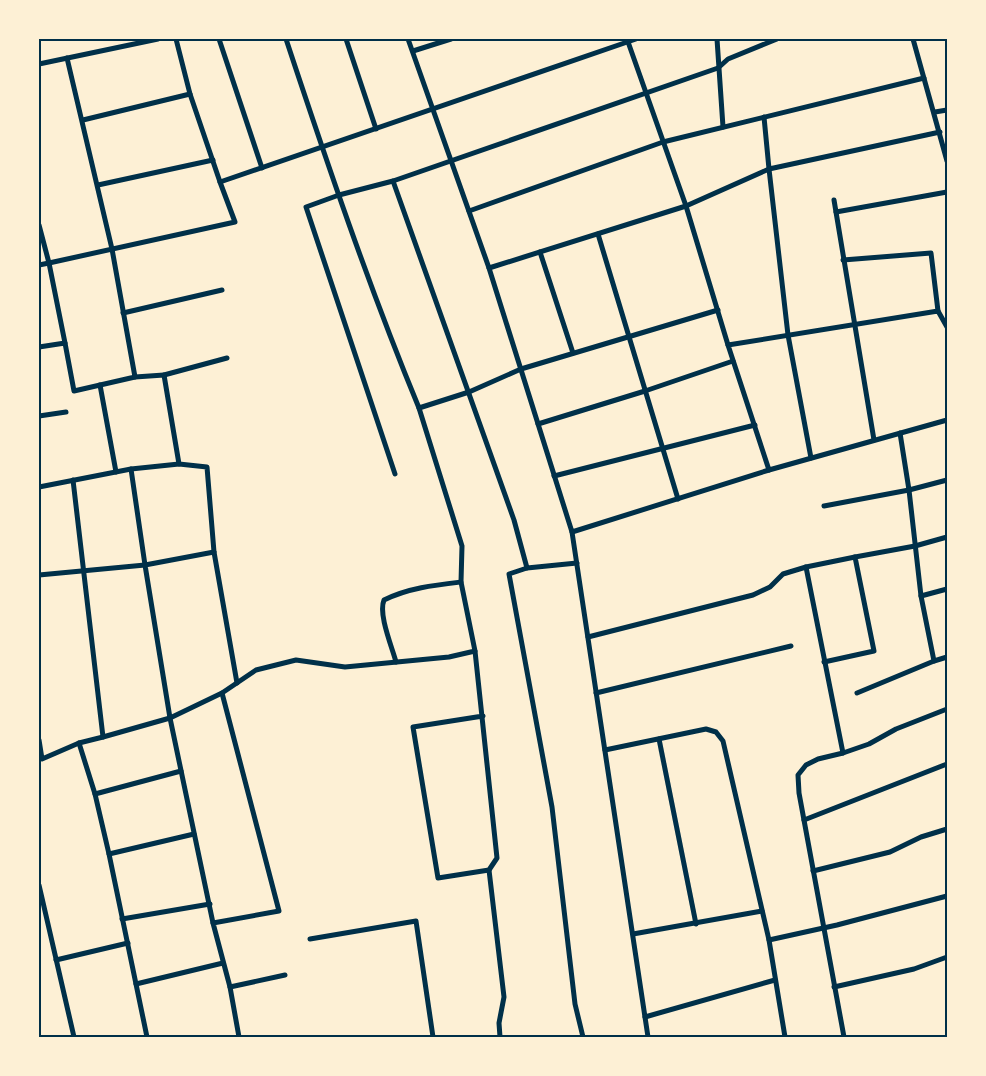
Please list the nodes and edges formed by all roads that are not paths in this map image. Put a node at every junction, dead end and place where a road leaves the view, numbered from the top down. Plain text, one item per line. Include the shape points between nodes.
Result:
1 (158, 39) edge
2 (176, 39) edge
3 (219, 39) edge
4 (286, 39) edge
5 (346, 39) edge
6 (408, 39) edge
7 (451, 39) edge
8 (636, 39) edge
9 (717, 39) edge
10 (777, 39) edge
11 (913, 39) edge
12 (627, 40) edge
13 (413, 51) junction
14 (67, 58) junction
15 (39, 64) edge
16 (718, 68) junction
17 (924, 78) junction
18 (190, 94) junction
19 (646, 94) junction
20 (433, 110) junction
21 (947, 110) edge
22 (934, 112) junction
23 (764, 117) junction
24 (83, 120) junction
25 (723, 127) junction
26 (376, 129) junction
27 (940, 132) junction
28 (663, 142) junction
29 (322, 148) junction
30 (214, 160) junction
31 (451, 161) junction
32 (947, 161) edge
33 (262, 168) junction
34 (769, 169) junction
35 (393, 181) junction
36 (220, 182) junction
37 (98, 185) junction
38 (947, 192) edge
39 (339, 195) junction
40 (834, 200) dead end
41 (686, 206) junction
42 (468, 210) junction
43 (836, 212) junction
44 (39, 225) edge
45 (598, 234) junction
46 (112, 249) junction
47 (540, 252) junction
48 (843, 260) junction
49 (48, 263) junction
50 (39, 265) edge
51 (489, 268) junction
52 (222, 290) dead end
53 (718, 310) junction
54 (938, 311) junction
55 (123, 313) junction
56 (854, 324) junction
57 (947, 327) edge
58 (788, 335) junction
59 (629, 337) junction
60 (65, 343) junction
61 (728, 345) junction
62 (39, 347) edge
63 (573, 353) junction
64 (227, 358) dead end
65 (733, 360) junction
66 (521, 369) junction
67 (164, 375) junction
68 (135, 377) junction
69 (100, 385) junction
70 (645, 391) junction
71 (469, 392) junction
72 (419, 408) junction
73 (66, 412) dead end
74 (39, 416) edge
75 (947, 420) edge
76 (538, 424) junction
77 (755, 425) junction
78 (900, 433) junction
79 (874, 440) junction
80 (662, 449) junction
81 (811, 458) junction
82 (178, 464) junction
83 (131, 469) junction
84 (769, 470) junction
85 (116, 472) junction
86 (395, 474) dead end
87 (554, 476) junction
88 (73, 480) junction
89 (947, 480) edge
90 (39, 487) edge
91 (909, 490) junction
92 (678, 499) junction
93 (824, 506) dead end
94 (572, 532) junction
95 (947, 537) edge
96 (915, 546) junction
97 (214, 552) junction
98 (855, 557) junction
99 (577, 562) junction
100 (145, 565) junction
101 (806, 567) junction
102 (527, 568) junction
103 (83, 571) junction
104 (39, 575) edge
105 (461, 582) junction
106 (947, 589) edge
107 (921, 596) junction
108 (588, 637) junction
109 (791, 646) dead end
110 (474, 651) junction
111 (947, 657) edge
112 (934, 661) junction
113 (396, 662) junction
114 (824, 662) junction
115 (237, 683) junction
116 (222, 693) junction
117 (596, 693) junction
118 (856, 694) dead end
119 (947, 709) edge
120 (482, 716) junction
121 (170, 718) junction
122 (104, 737) junction
123 (659, 739) junction
124 (39, 740) edge
125 (79, 744) junction
126 (605, 750) junction
127 (843, 753) junction
128 (40, 760) edge
129 (947, 764) edge
130 (180, 771) junction
131 (95, 794) junction
132 (804, 820) junction
133 (947, 829) edge
134 (194, 834) junction
135 (109, 854) junction
136 (490, 870) junction
137 (813, 871) junction
138 (39, 885) edge
139 (947, 896) edge
140 (210, 904) junction
141 (762, 912) junction
142 (122, 919) junction
143 (213, 923) junction
144 (696, 924) junction
145 (823, 928) junction
146 (633, 934) junction
147 (310, 939) dead end
148 (769, 940) junction
149 (128, 944) junction
150 (947, 957) edge
151 (56, 960) junction
152 (223, 963) junction
153 (285, 975) dead end
154 (775, 980) junction
155 (136, 984) junction
156 (230, 987) junction
157 (834, 987) junction
158 (645, 1017) junction
159 (74, 1037) edge
160 (147, 1037) edge
161 (239, 1037) edge
162 (433, 1037) edge
163 (500, 1037) edge
164 (583, 1037) edge
165 (648, 1037) edge
166 (785, 1037) edge
167 (844, 1037) edge

1 - 14 street
2 - 18 street
3 - 33 street
4 - 29 street
5 - 26 street
6 - 13 street
7 - 13 street
8 - 12 street
9 - 16 street
10 - 16 street via 728,59
11 - 17 street
12 - 19 street
12 - 20 street
13 - 20 street
14 - 15 street
14 - 24 street
16 - 19 street
16 - 25 street
17 - 22 street
17 - 23 street
18 - 24 street
18 - 30 street
19 - 28 street
19 - 31 street
20 - 26 street
20 - 31 street
21 - 22 street
22 - 27 street
23 - 25 street
23 - 34 street
24 - 37 street
25 - 28 street
26 - 29 street
27 - 32 street
27 - 34 street
28 - 41 street
28 - 42 street
29 - 33 street
29 - 39 street
30 - 36 street
30 - 37 street
31 - 35 street
31 - 42 street
33 - 36 street
34 - 41 street
34 - 58 street
35 - 39 street
35 - 71 street
36 - 46 street via 235,222
37 - 46 street
38 - 43 street
39 - 72 street via 383,321
39 - 86 street via 306,207
40 - 43 street
41 - 45 street
41 - 53 street
42 - 51 street
43 - 48 street
44 - 49 street
45 - 47 street
45 - 59 street
46 - 49 street
46 - 55 street
47 - 51 street
47 - 63 street
48 - 54 street via 931,253
48 - 56 street
49 - 50 street
49 - 60 street
51 - 66 street
52 - 55 street
53 - 59 street
53 - 61 street
54 - 56 street
54 - 57 street
55 - 68 street
56 - 58 street
56 - 79 street
58 - 61 street
58 - 81 street
59 - 63 street
59 - 70 street
60 - 62 street
60 - 69 street via 74,391
61 - 65 street
63 - 66 street
64 - 67 street
65 - 70 street
65 - 77 street
66 - 71 street
66 - 76 street
67 - 68 street
67 - 82 street
68 - 69 street
69 - 85 street
70 - 76 street
70 - 80 street
71 - 72 street
71 - 102 street via 514,520
72 - 105 street via 462,546
73 - 74 street
75 - 78 street
76 - 87 street
77 - 80 street
77 - 84 street
78 - 79 street
78 - 91 street
79 - 81 street
80 - 87 street
80 - 92 street
81 - 84 street
82 - 83 street
82 - 97 street via 206,468
83 - 85 street
83 - 100 street
84 - 92 street
85 - 88 street
87 - 94 street
88 - 90 street
88 - 103 street
89 - 91 street
91 - 93 street
91 - 96 street
92 - 94 street
94 - 99 street
95 - 96 street
96 - 98 street
96 - 107 street
97 - 100 street
97 - 115 street
98 - 101 street
98 - 114 street via 874,651
99 - 102 street
99 - 108 street
100 - 103 street
100 - 121 street
101 - 108 street via 782,574 770,587 753,595
101 - 114 street
102 - 164 street via 509,574 552,807 575,1004
103 - 104 street
103 - 122 street
105 - 110 street
105 - 113 street via 428,586 384,600 383,615
106 - 107 street
107 - 112 street
108 - 117 street
109 - 117 street
110 - 113 street
110 - 120 street
111 - 112 street
112 - 118 street
113 - 115 street via 345,666 296,660 256,670
114 - 127 street
115 - 116 street
116 - 121 street
116 - 143 street via 279,911
117 - 126 street
119 - 127 street
120 - 136 street via 497,858
120 - 136 street via 413,727 438,878
121 - 122 street
121 - 130 street
122 - 125 street
123 - 126 street
123 - 141 street via 706,729 716,732 722,741
123 - 144 street
124 - 128 street
125 - 128 street
125 - 131 street
126 - 146 street
127 - 132 street via 818,759 806,765 798,775
129 - 132 street
130 - 131 street
130 - 134 street
131 - 135 street
132 - 137 street
133 - 137 street via 890,852
134 - 135 street
134 - 140 street
135 - 142 street
136 - 163 street via 504,997
137 - 145 street
138 - 151 street
139 - 145 street
140 - 142 street
140 - 143 street
141 - 144 street
141 - 148 street
142 - 149 street
143 - 152 street
144 - 146 street
145 - 148 street
145 - 157 street
146 - 158 street
147 - 162 street via 416,921
148 - 154 street
149 - 151 street
149 - 155 street
150 - 157 street via 914,969
151 - 159 street
152 - 155 street
152 - 156 street
153 - 156 street
154 - 158 street
154 - 166 street
155 - 160 street
156 - 161 street
157 - 167 street
158 - 165 street

